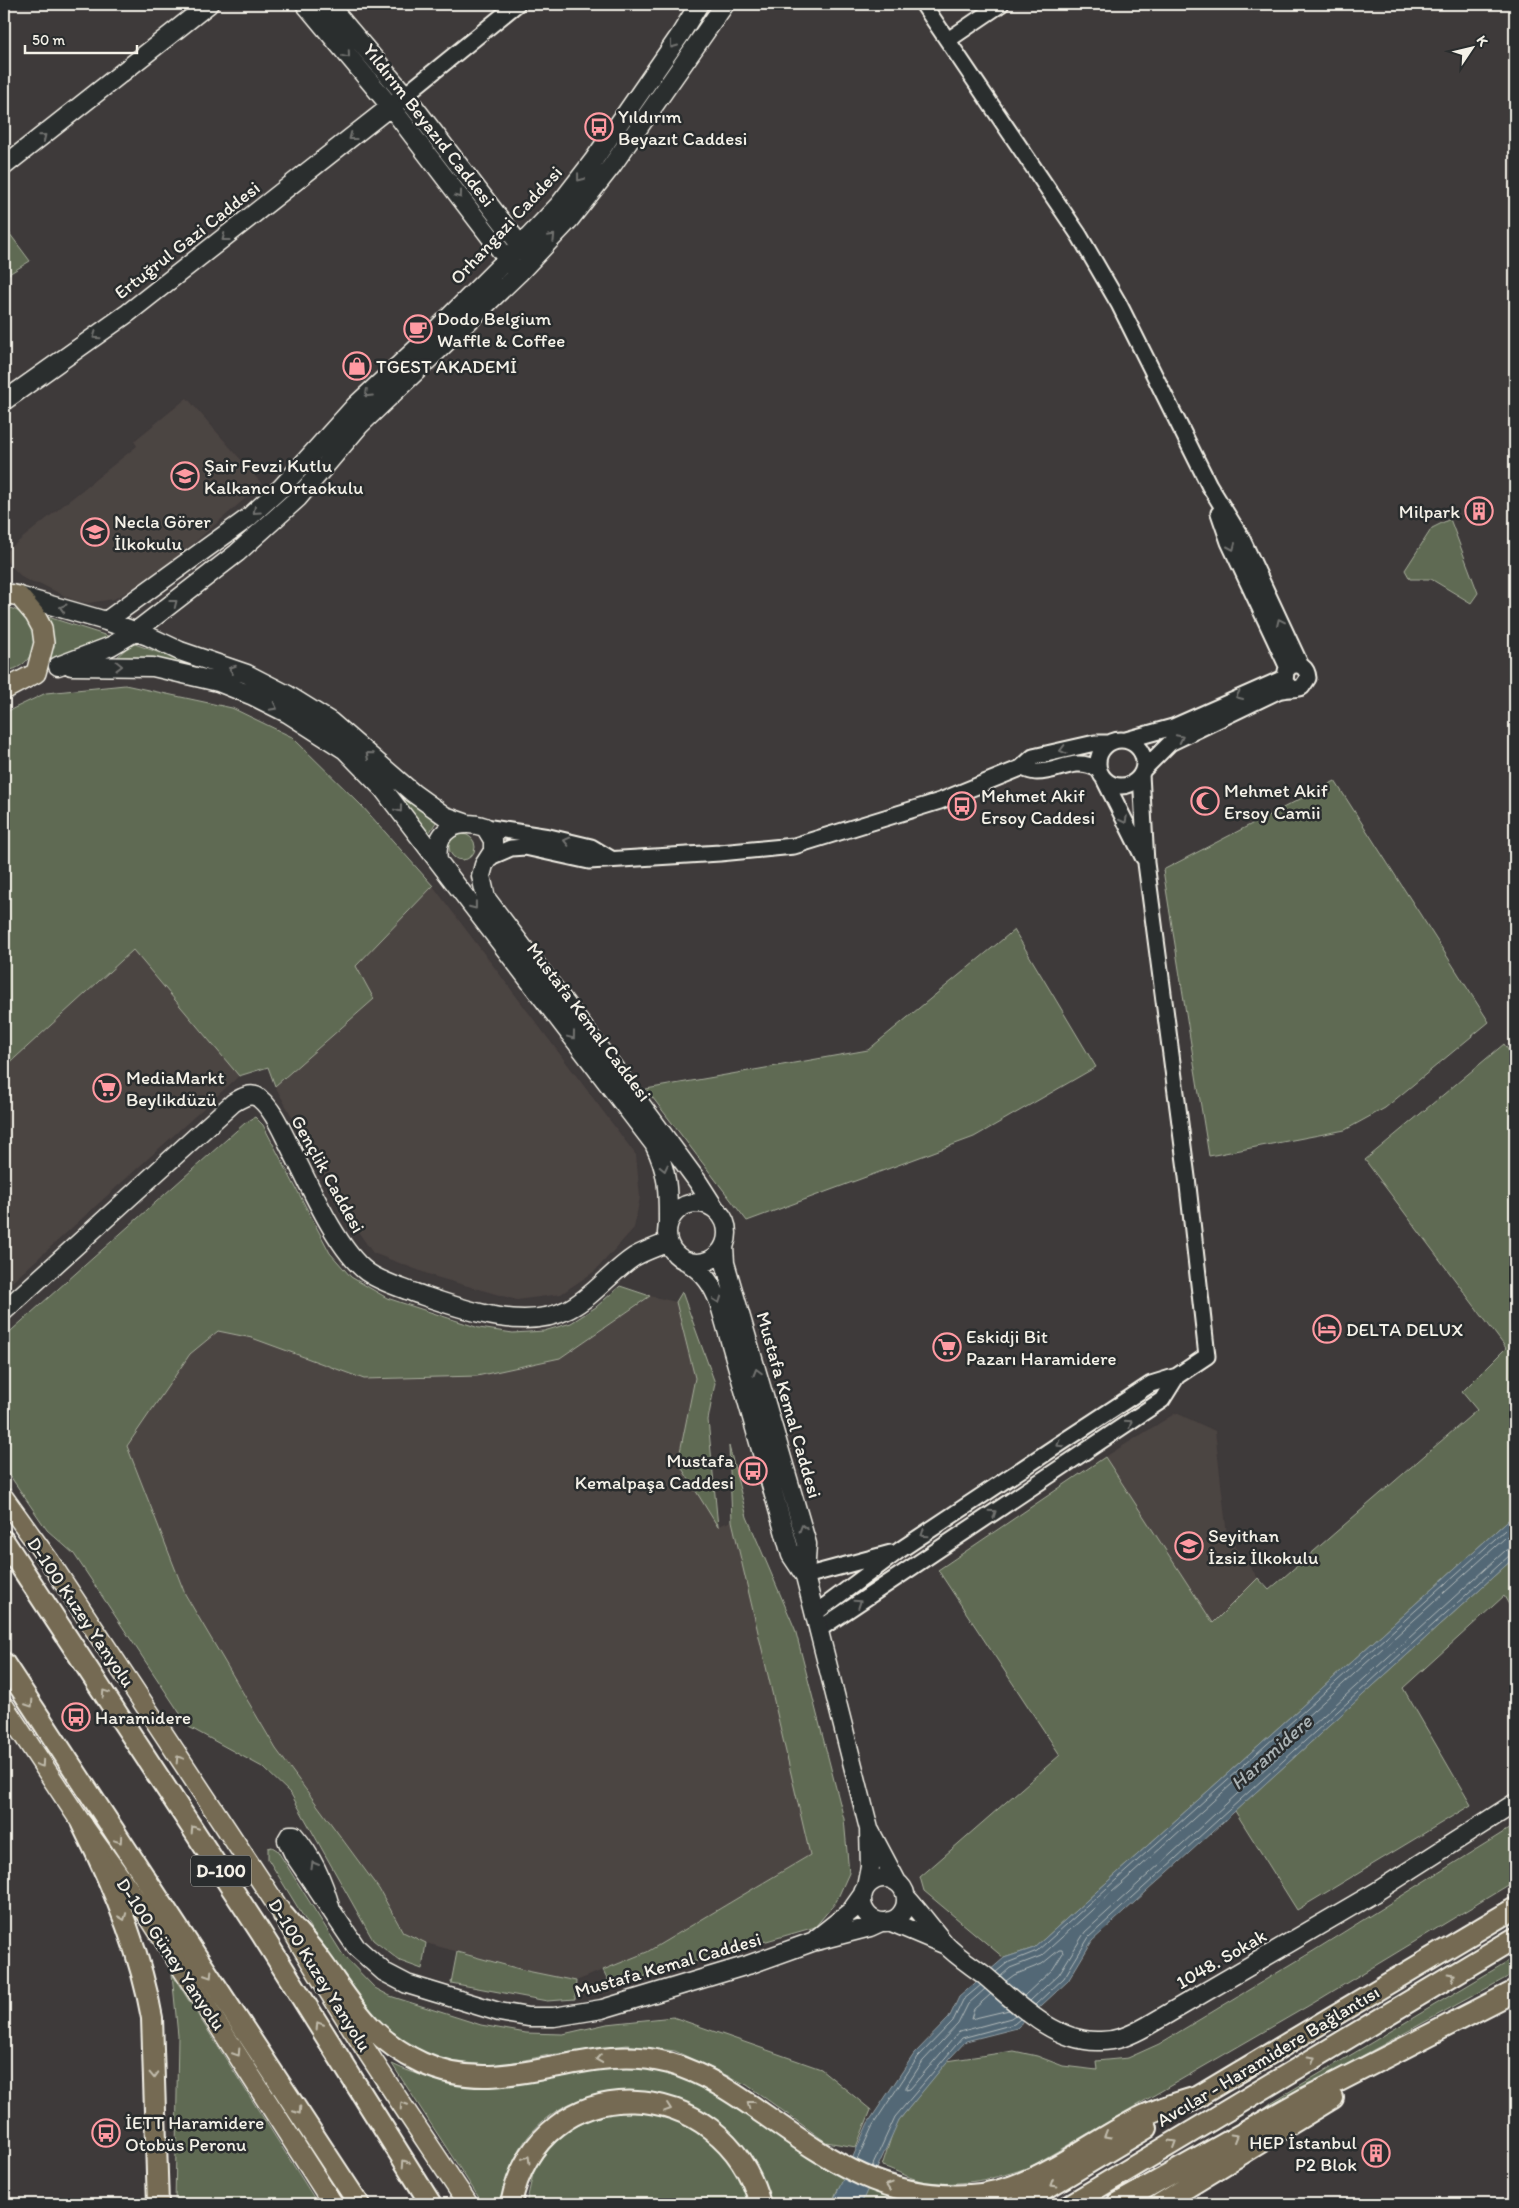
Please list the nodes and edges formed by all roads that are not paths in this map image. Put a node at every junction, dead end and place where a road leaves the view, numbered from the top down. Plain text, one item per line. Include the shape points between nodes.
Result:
1 (209, 4) edge
2 (304, 4) edge
3 (328, 4) edge
4 (516, 4) edge
5 (699, 4) edge
6 (725, 4) edge
7 (924, 4) edge
8 (1002, 4) edge
9 (344, 22) junction
10 (328, 33) junction
11 (948, 40) junction
12 (405, 95) junction
13 (391, 107) junction
14 (456, 160) junction
15 (4, 166) edge
16 (443, 173) junction
17 (522, 245) junction
18 (519, 264) junction
19 (4, 401) edge
20 (12, 594) edge
21 (106, 621) junction
22 (135, 632) junction
23 (58, 666) junction
24 (36, 673) junction
25 (1291, 675) junction
26 (7, 687) edge
27 (1126, 740) junction
28 (1109, 743) junction
29 (1021, 768) junction
30 (1142, 772) junction
31 (1100, 773) junction
32 (465, 823) junction
33 (484, 827) junction
34 (611, 859) junction
35 (487, 861) junction
36 (1146, 863) junction
37 (441, 864) junction
38 (716, 1210) junction
39 (668, 1234) junction
40 (724, 1246) junction
41 (689, 1263) junction
42 (4, 1311) edge
43 (1177, 1376) junction
44 (4, 1498) edge
45 (4, 1541) edge
46 (900, 1550) junction
47 (805, 1576) junction
48 (816, 1622) junction
49 (4, 1663) edge
50 (4, 1706) edge
51 (1515, 1803) edge
52 (82, 1824) junction
53 (869, 1829) junction
54 (897, 1882) junction
55 (865, 1891) junction
56 (906, 1897) junction
57 (1515, 1908) edge
58 (331, 1910) dead end
59 (284, 1916) junction
60 (885, 1921) junction
61 (1515, 1938) edge
62 (812, 1942) junction
63 (946, 1945) junction
64 (1515, 1990) edge
65 (1444, 2029) junction
66 (1200, 2096) junction
67 (155, 2106) junction
68 (147, 2204) edge
69 (158, 2204) edge
70 (333, 2204) edge
71 (359, 2204) edge
72 (431, 2204) edge
73 (468, 2204) edge
74 (511, 2204) edge
75 (760, 2204) edge
76 (1020, 2204) edge
77 (1071, 2204) edge
78 (1117, 2204) edge
79 (1160, 2204) edge

15 -> 1 main road
2 - 10 main road, Yıldırım Beyazıd Caddesi
3 - 9 main road, Yıldırım Beyazıd Caddesi
4 - 12 street
5 -> 17 main road, Orhangazi Caddesi via 593,161
18 -> 6 main road via 570,219 611,167
7 - 11 street
8 - 11 street
9 - 10 main road
9 - 12 main road, Yıldırım Beyazıd Caddesi
10 -> 13 main road, Yıldırım Beyazıd Caddesi
11 - 25 street via 1089,252 1119,304 1209,485 1241,537
12 - 13 main road, Ertuğrul Gazi Caddesi
12 - 14 main road, Yıldırım Beyazıd Caddesi
13 - 16 main road, Yıldırım Beyazıd Caddesi
13 -> 19 main road, Ertuğrul Gazi Caddesi via 128,314
14 - 16 main road
14 - 17 main road, Yıldırım Beyazıd Caddesi
16 -> 18 main road, Yıldırım Beyazıd Caddesi
17 - 18 main road, Orhangazi Caddesi
18 -> 21 main road, Orhangazi Caddesi via 429,337 355,406 281,488 248,518
22 -> 18 main road via 237,553 287,509 360,426
21 -> 20 main road
20 - 24 main road via 35,615 42,628 44,643
21 - 22 main road
22 - 23 main road via 111,646
32 -> 22 main road via 445,816 413,793 331,722 286,694 247,674
23 - 24 main road
23 -> 37 main road via 153,667 218,682 287,713 345,750 383,789
24 - 26 main road
25 -> 27 street via 1173,727
30 -> 25 street via 1170,743 1278,691
27 - 28 street
27 - 30 street via 1143,754
28 -> 29 street via 1095,743 1033,757
28 - 31 street via 1099,754
29 - 31 street via 1036,772 1078,763 1088,764
29 - 34 street via 940,801 794,846
30 - 31 street via 1135,782 1120,787
30 - 36 street
31 -> 36 street
32 - 33 main road
32 - 37 main road via 453,825 441,838 437,854
34 -> 33 street via 591,847
33 - 35 main road via 492,840 493,851
34 - 35 street via 589,861 525,847 510,848
35 - 37 main road via 466,874 451,872
35 - 38 main road, Mustafa Kemal Caddesi via 482,876 486,898 626,1083
36 - 43 street via 1207,1356
37 -> 39 main road, Mustafa Kemal Caddesi via 654,1144 664,1164 668,1185
38 - 39 main road via 707,1205 688,1205 679,1209 673,1216
38 - 40 main road via 727,1229
39 - 41 main road via 674,1253
39 - 42 main road, Gençlik Caddesi via 632,1258 569,1309 554,1315 508,1318 485,1315 435,1299 380,1279 367,1272 348,1253 260,1098 243,1096
40 - 41 main road via 708,1259
47 -> 40 main road, Mustafa Kemal Caddesi via 807,1544 725,1263
41 -> 47 main road, Mustafa Kemal Caddesi via 702,1271 719,1302 791,1554
43 -> 46 street via 1151,1384
48 -> 43 street via 1162,1400
59 -> 44 main road, D-100 Kuzey Yanyolu via 50,1562
72 -> 45 highway, D-100 via 246,1909
46 - 47 street
46 - 48 street
47 - 48 main road, Mustafa Kemal Caddesi
48 - 53 main road, Mustafa Kemal Caddesi
49 -> 71 highway
50 -> 52 main road, D-100 Güney Yanyolu
51 - 63 main road, 1048. Sokak via 1376,1892 1128,2037 1097,2042 1065,2035 1051,2028
52 -> 67 highway via 101,1862 142,1970 152,2018
52 -> 70 main road, D-100 Güney Yanyolu via 149,1917
53 - 54 main road, Mustafa Kemal Caddesi
53 - 55 main road, Mustafa Kemal Caddesi via 870,1868
54 - 55 main road via 877,1879
54 - 56 main road
55 - 60 main road via 862,1901 868,1915
55 - 62 main road, Mustafa Kemal Caddesi via 851,1911
56 - 60 main road via 900,1915
56 - 63 main road, 1048. Sokak
57 - 66 highway, Avcılar - Haramidere Bağlantısı
58 - 62 main road, Mustafa Kemal Caddesi via 356,1947 384,1972 422,1989 499,2012 528,2016 554,2017 602,2010
66 -> 59 highway via 1153,2111 1054,2167 1000,2190 943,2196 913,2193 889,2187 842,2166 735,2094 669,2063 648,2058 604,2058 518,2075 481,2077 452,2074 421,2062 393,2046 364,2022
73 -> 59 main road, D-100 Kuzey Yanyolu via 342,2013
60 - 62 main road, Mustafa Kemal Caddesi
60 - 63 main road, 1048. Sokak
77 -> 61 highway, Avcılar - Haramidere Bağlantısı
64 - 65 highway
78 -> 65 highway via 1304,2099
65 - 79 highway
66 -> 76 highway, Avcılar - Haramidere Bağlantısı
67 - 68 highway
67 - 69 highway
74 -> 75 highway via 521,2169 530,2153 556,2125 589,2108 614,2102 659,2105 711,2128 736,2153

